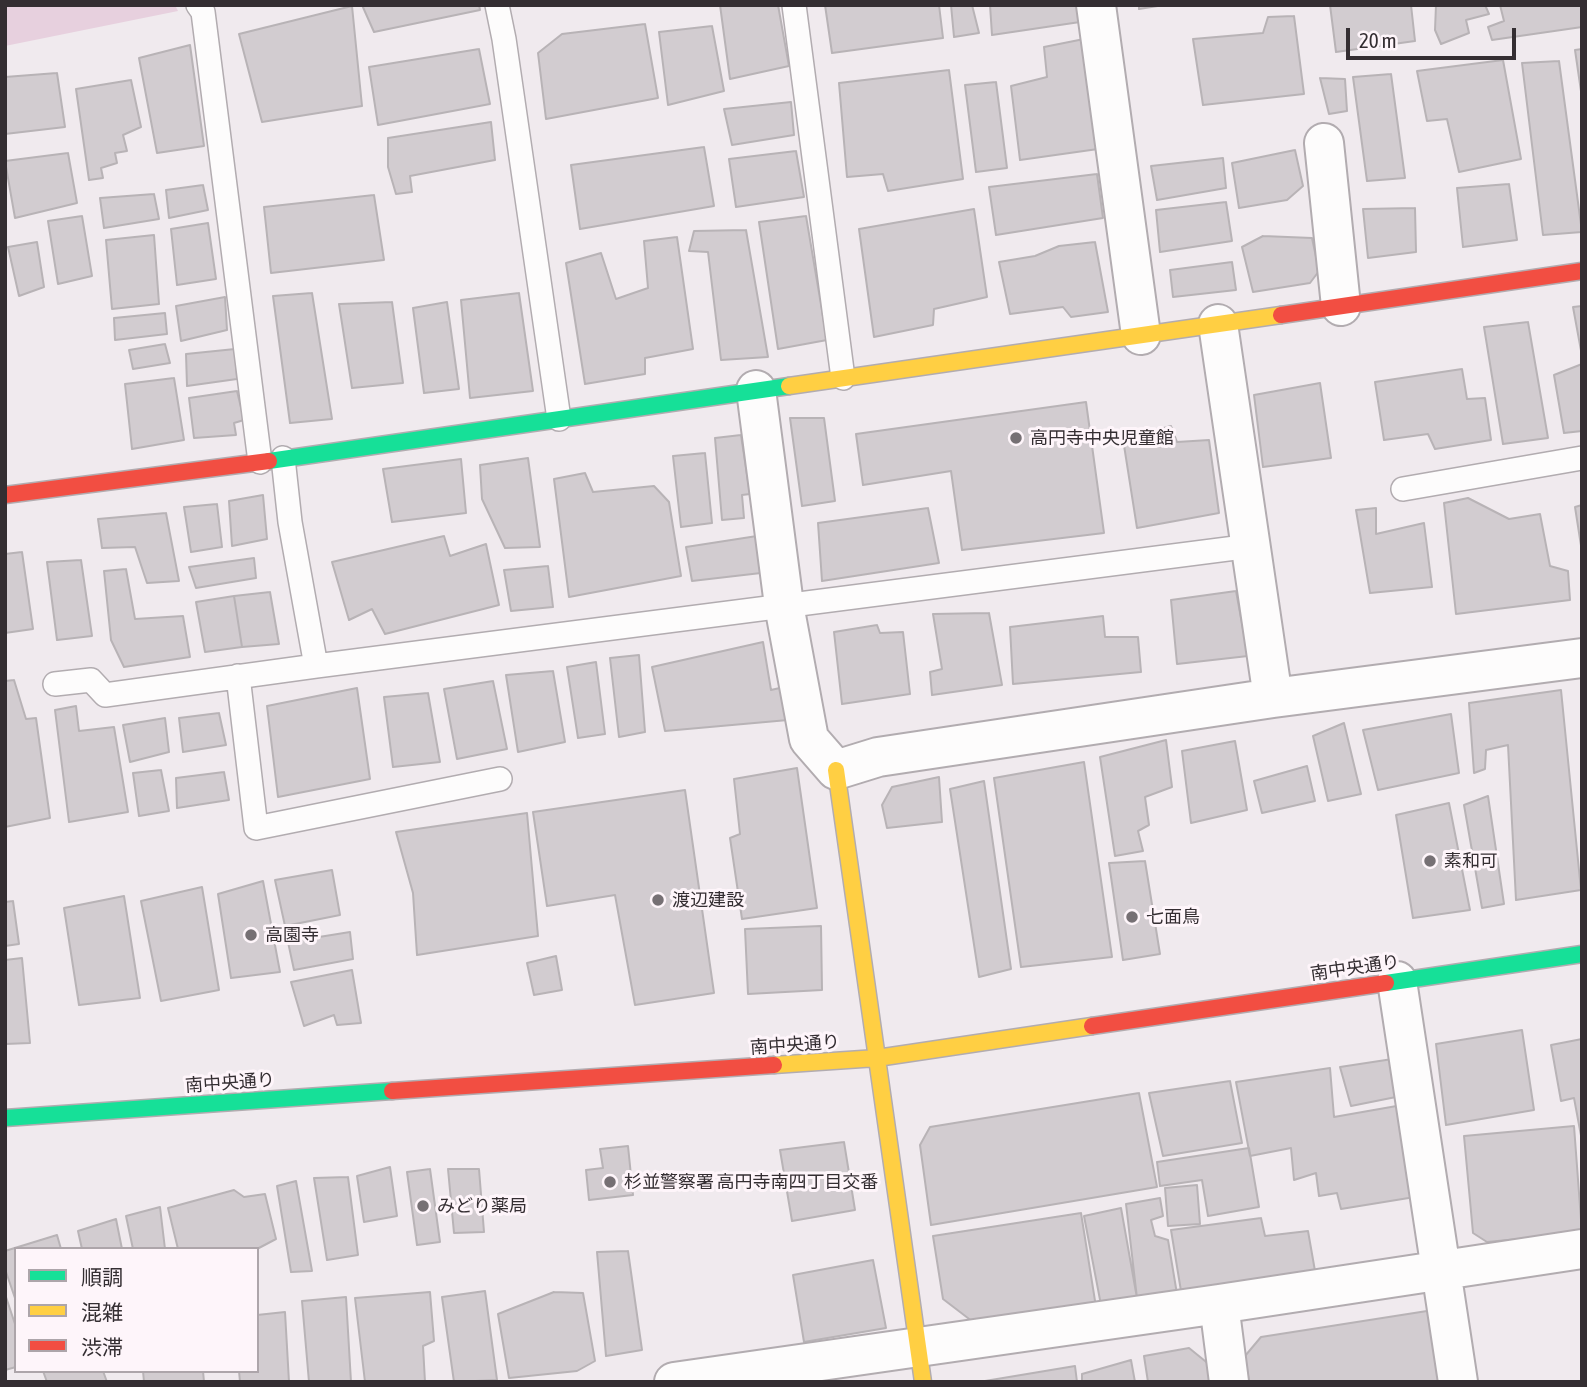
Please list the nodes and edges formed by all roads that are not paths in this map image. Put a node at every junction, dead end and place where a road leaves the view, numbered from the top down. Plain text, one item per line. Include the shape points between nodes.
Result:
1 (198, 5) edge
2 (497, 5) edge
3 (794, 5) edge
4 (1096, 5) edge
5 (1324, 143) dead end
6 (1582, 271) edge
7 (1341, 306) junction
8 (1218, 324) junction
9 (1141, 335) junction
10 (843, 378) junction
11 (756, 390) junction
12 (559, 419) junction
13 (1582, 458) edge
14 (271, 460) junction
15 (1403, 489) dead end
16 (5, 495) edge
17 (1251, 546) junction
18 (784, 606) junction
19 (1582, 658) edge
20 (316, 666) junction
21 (238, 676) junction
22 (55, 684) dead end
23 (1273, 698) junction
24 (836, 770) junction
25 (500, 779) dead end
26 (1582, 954) edge
27 (1397, 981) junction
28 (877, 1058) junction
29 (5, 1118) edge
30 (1582, 1249) edge
31 (1441, 1271) junction
32 (1219, 1304) junction
33 (921, 1365) edge
34 (674, 1382) edge
35 (1229, 1382) edge
36 (1458, 1382) edge

1 - 14 lane
2 - 12 lane
3 - 10 lane
4 - 9 street
5 - 7 street
6 - 7 street
7 - 8 street
8 - 9 street
8 - 17 street
9 - 10 street
10 - 11 street
11 - 12 street
11 - 18 street
12 - 14 street
13 - 15 lane
14 - 16 street
14 - 20 lane via 290,522
17 - 18 lane
17 - 23 street
18 - 20 lane
18 - 24 street via 809,739
19 - 23 street
20 - 21 lane
21 - 22 lane via 105,695 91,680
21 - 25 lane via 256,828
23 - 24 street via 878,757
24 - 28 street
26 - 27 street, 南中央通り
27 - 28 street, 南中央通り
27 - 31 street
28 - 29 street, 南中央通り
28 - 33 street
30 - 31 street
31 - 32 street
31 - 36 street
32 - 33 street
32 - 35 street
33 - 34 street

